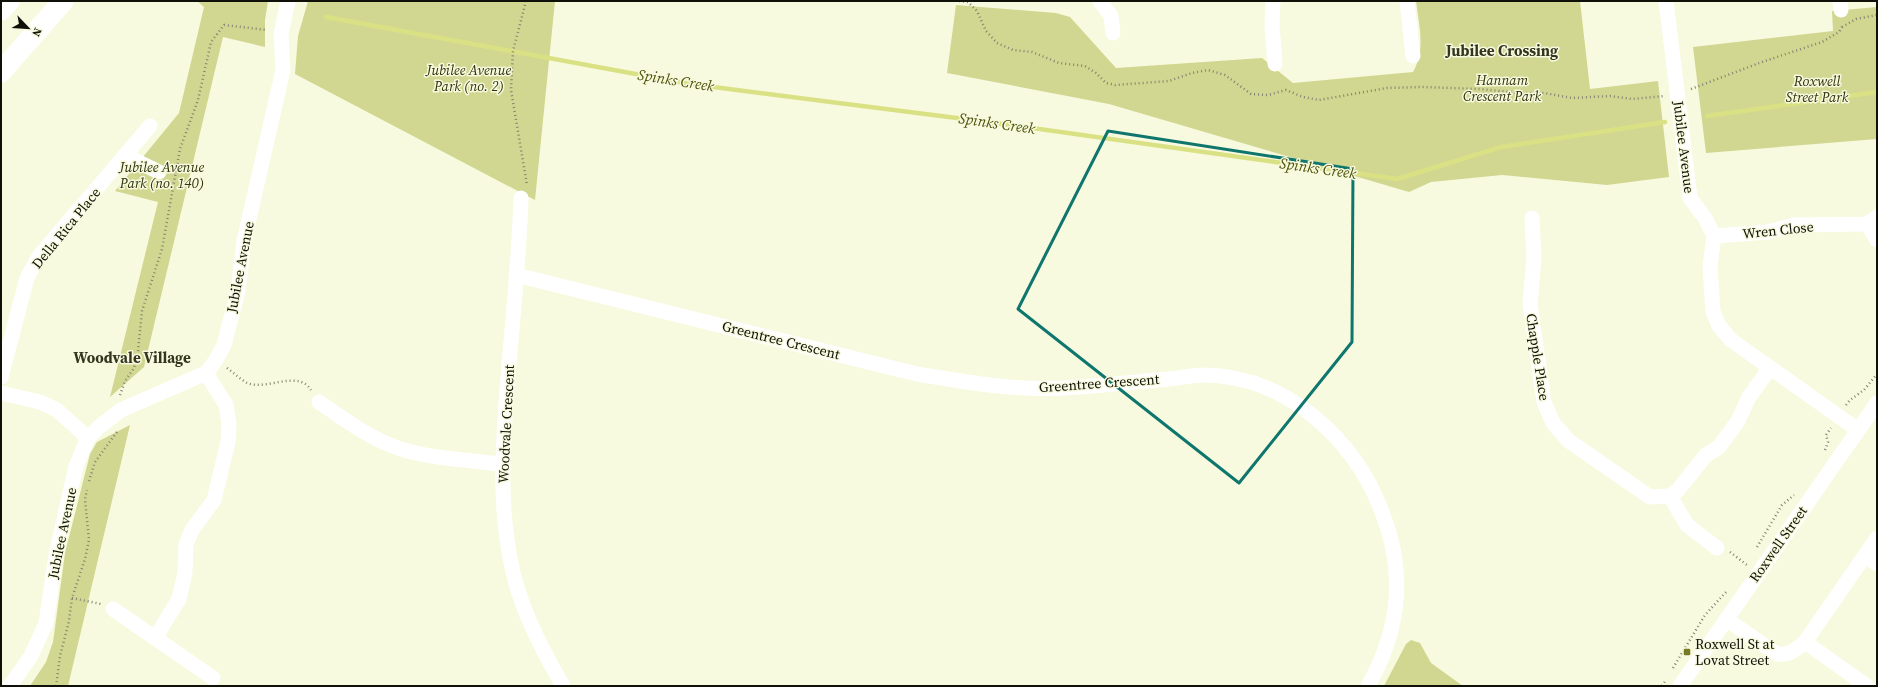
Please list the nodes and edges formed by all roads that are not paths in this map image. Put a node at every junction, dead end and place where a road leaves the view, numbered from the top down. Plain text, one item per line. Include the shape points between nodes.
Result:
1 (9, 1) edge
2 (63, 1) edge
3 (288, 1) edge
4 (1100, 1) edge
5 (1273, 1) edge
6 (1407, 1) edge
7 (1666, 1) edge
8 (1, 10) edge
9 (1114, 33) dead end
10 (1413, 56) dead end
11 (1275, 64) dead end
12 (1, 72) edge
13 (150, 126) dead end
14 (126, 156) junction
15 (159, 172) dead end
16 (524, 192) road end
17 (1532, 218) dead end
18 (1872, 220) edge
19 (1714, 236) junction
20 (1877, 240) edge
21 (516, 275) junction
22 (1770, 368) junction
23 (206, 373) junction
24 (1, 377) edge
25 (1, 393) edge
26 (319, 402) road end
27 (1877, 403) edge
28 (1858, 430) junction
29 (88, 438) junction
30 (501, 464) junction
31 (1670, 496) junction
32 (1877, 538) edge
33 (1717, 548) road end
34 (1871, 560) edge
35 (112, 609) road end
36 (1726, 619) junction
37 (155, 638) junction
38 (1805, 642) junction
39 (213, 678) dead end
40 (10, 686) edge
41 (563, 686) edge
42 (1368, 686) edge
43 (1680, 686) edge
44 (1867, 686) edge

1 - 8 highway
2 - 12 highway
3 - 23 street, Jubilee Avenue via 281,34 283,70 244,241 238,291 224,345
4 - 9 street via 1111,16
5 - 11 street
6 - 10 street
7 - 19 street, Jubilee Avenue via 1690,198 1705,218
13 - 14 street, Della Rica Place
14 - 15 street
14 - 24 street, Della Rica Place via 33,267 27,278
16 - 21 street, Woodvale Crescent
17 - 31 street, Chapple Place via 1534,257 1530,304 1544,402 1553,423 1569,441 1650,497
18 - 19 street, Wren Close via 1794,225 1768,232
18 - 20 street, Wren Close
19 - 22 street via 1710,266 1713,312 1718,326 1731,340
21 - 30 street, Woodvale Crescent
21 - 42 street, Greentree Crescent via 916,374 972,383 1064,388 1204,376 1236,379 1268,389 1299,405 1346,446 1365,474 1391,534 1396,599 1391,634 1380,666
22 - 28 street
22 - 31 street via 1719,447 1706,455 1678,490
23 - 29 street, Jubilee Avenue via 121,410
23 - 37 street via 226,405 228,442 214,500 192,530 186,544 185,573 179,599
25 - 29 street via 40,402 57,410
26 - 30 street via 368,434 398,448
27 - 28 street, Roxwell Street
28 - 36 street, Roxwell Street
29 - 40 street, Jubilee Avenue via 76,466 64,518 46,623 31,656
30 - 41 street, Woodvale Crescent via 503,512 510,559 522,602 540,645
31 - 33 street via 1687,525
32 - 34 street
34 - 38 street
35 - 37 street
36 - 38 street via 1778,654 1790,653
36 - 43 street, Roxwell Street
37 - 39 street
38 - 44 street

